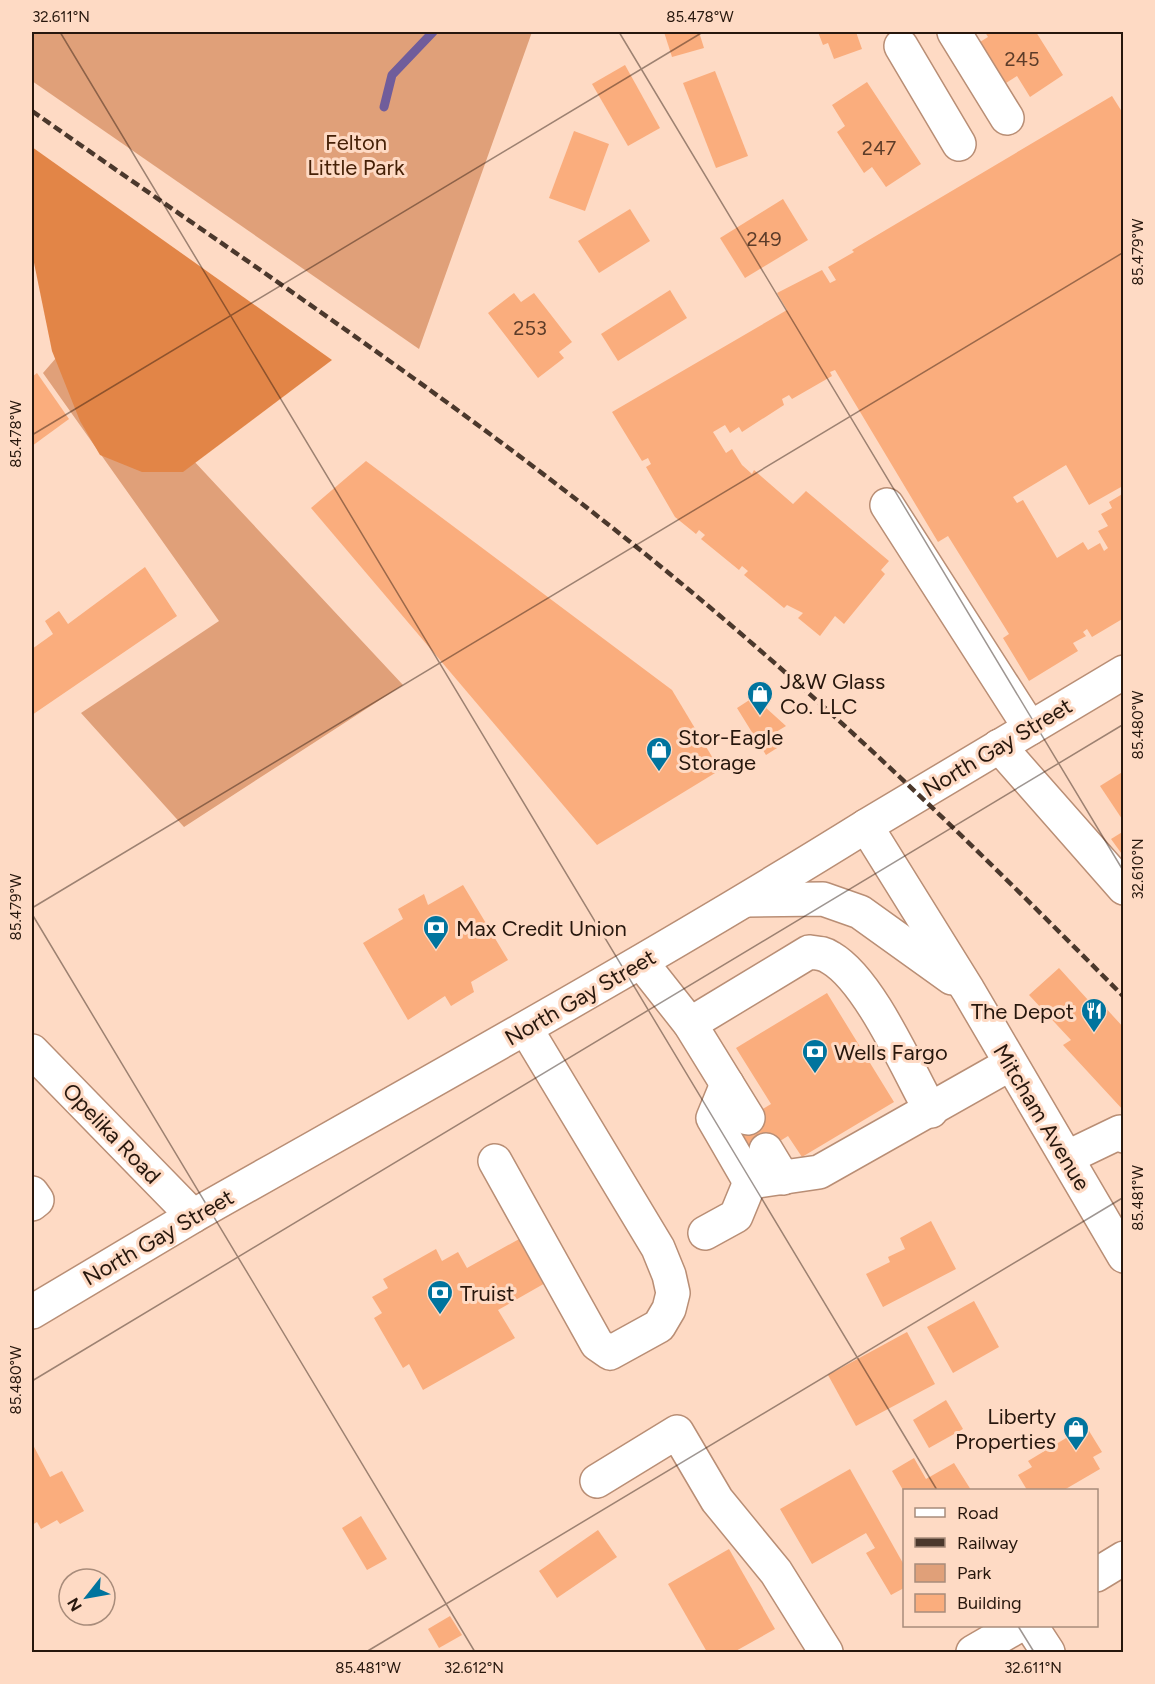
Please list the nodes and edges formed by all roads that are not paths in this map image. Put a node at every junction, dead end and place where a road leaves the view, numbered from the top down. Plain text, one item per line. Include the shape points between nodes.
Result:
1 (954, 32) edge
2 (901, 46) dead end
3 (1007, 117) dead end
4 (959, 144) dead end
5 (888, 505) dead end
6 (1124, 672) edge
7 (1030, 728) junction
8 (999, 746) junction
9 (866, 826) junction
10 (1124, 888) edge
11 (747, 900) junction
12 (641, 962) junction
13 (968, 990) junction
14 (690, 1024) junction
15 (526, 1029) junction
16 (1010, 1064) junction
17 (37, 1067) edge
18 (727, 1084) junction
19 (931, 1111) junction
20 (748, 1118) dead end
21 (1124, 1136) edge
22 (766, 1150) dead end
23 (1068, 1158) junction
24 (495, 1161) dead end
25 (783, 1178) junction
26 (750, 1182) junction
27 (32, 1193) edge
28 (32, 1204) edge
29 (193, 1216) junction
30 (705, 1233) dead end
31 (1124, 1256) edge
32 (32, 1312) edge
33 (597, 1481) dead end
34 (1124, 1558) edge
35 (1098, 1574) edge
36 (1016, 1627) edge
37 (1032, 1627) edge
38 (826, 1653) edge
39 (973, 1653) edge
40 (1048, 1653) edge

1 - 3 main road
2 - 4 main road
5 - 7 main road
6 - 7 main road, North Gay Street
7 - 8 main road, North Gay Street
8 - 9 main road, North Gay Street
8 - 10 main road
9 - 11 main road, North Gay Street
9 - 13 main road, Mitcham Avenue
11 - 12 main road, North Gay Street
11 - 13 main road via 823,899 860,912
12 - 14 main road
12 - 15 main road, North Gay Street
13 - 16 main road, Mitcham Avenue
14 - 18 main road
14 - 19 main road via 809,952 821,953 847,971 868,998
15 - 24 main road via 658,1248 673,1293 659,1326 610,1353 597,1344
15 - 29 main road, North Gay Street
16 - 19 main road
16 - 23 main road, Mitcham Avenue
17 - 29 main road, Opelika Road
18 - 20 main road
18 - 26 main road via 713,1118
19 - 25 main road via 819,1172
21 - 23 main road via 1120,1132
22 - 25 main road
23 - 31 main road, Mitcham Avenue
25 - 26 main road
26 - 30 main road via 736,1216
27 - 28 main road via 37,1200
29 - 32 main road, North Gay Street
33 - 38 main road via 677,1432 717,1500 776,1572
34 - 35 main road
36 - 39 main road
37 - 40 main road

